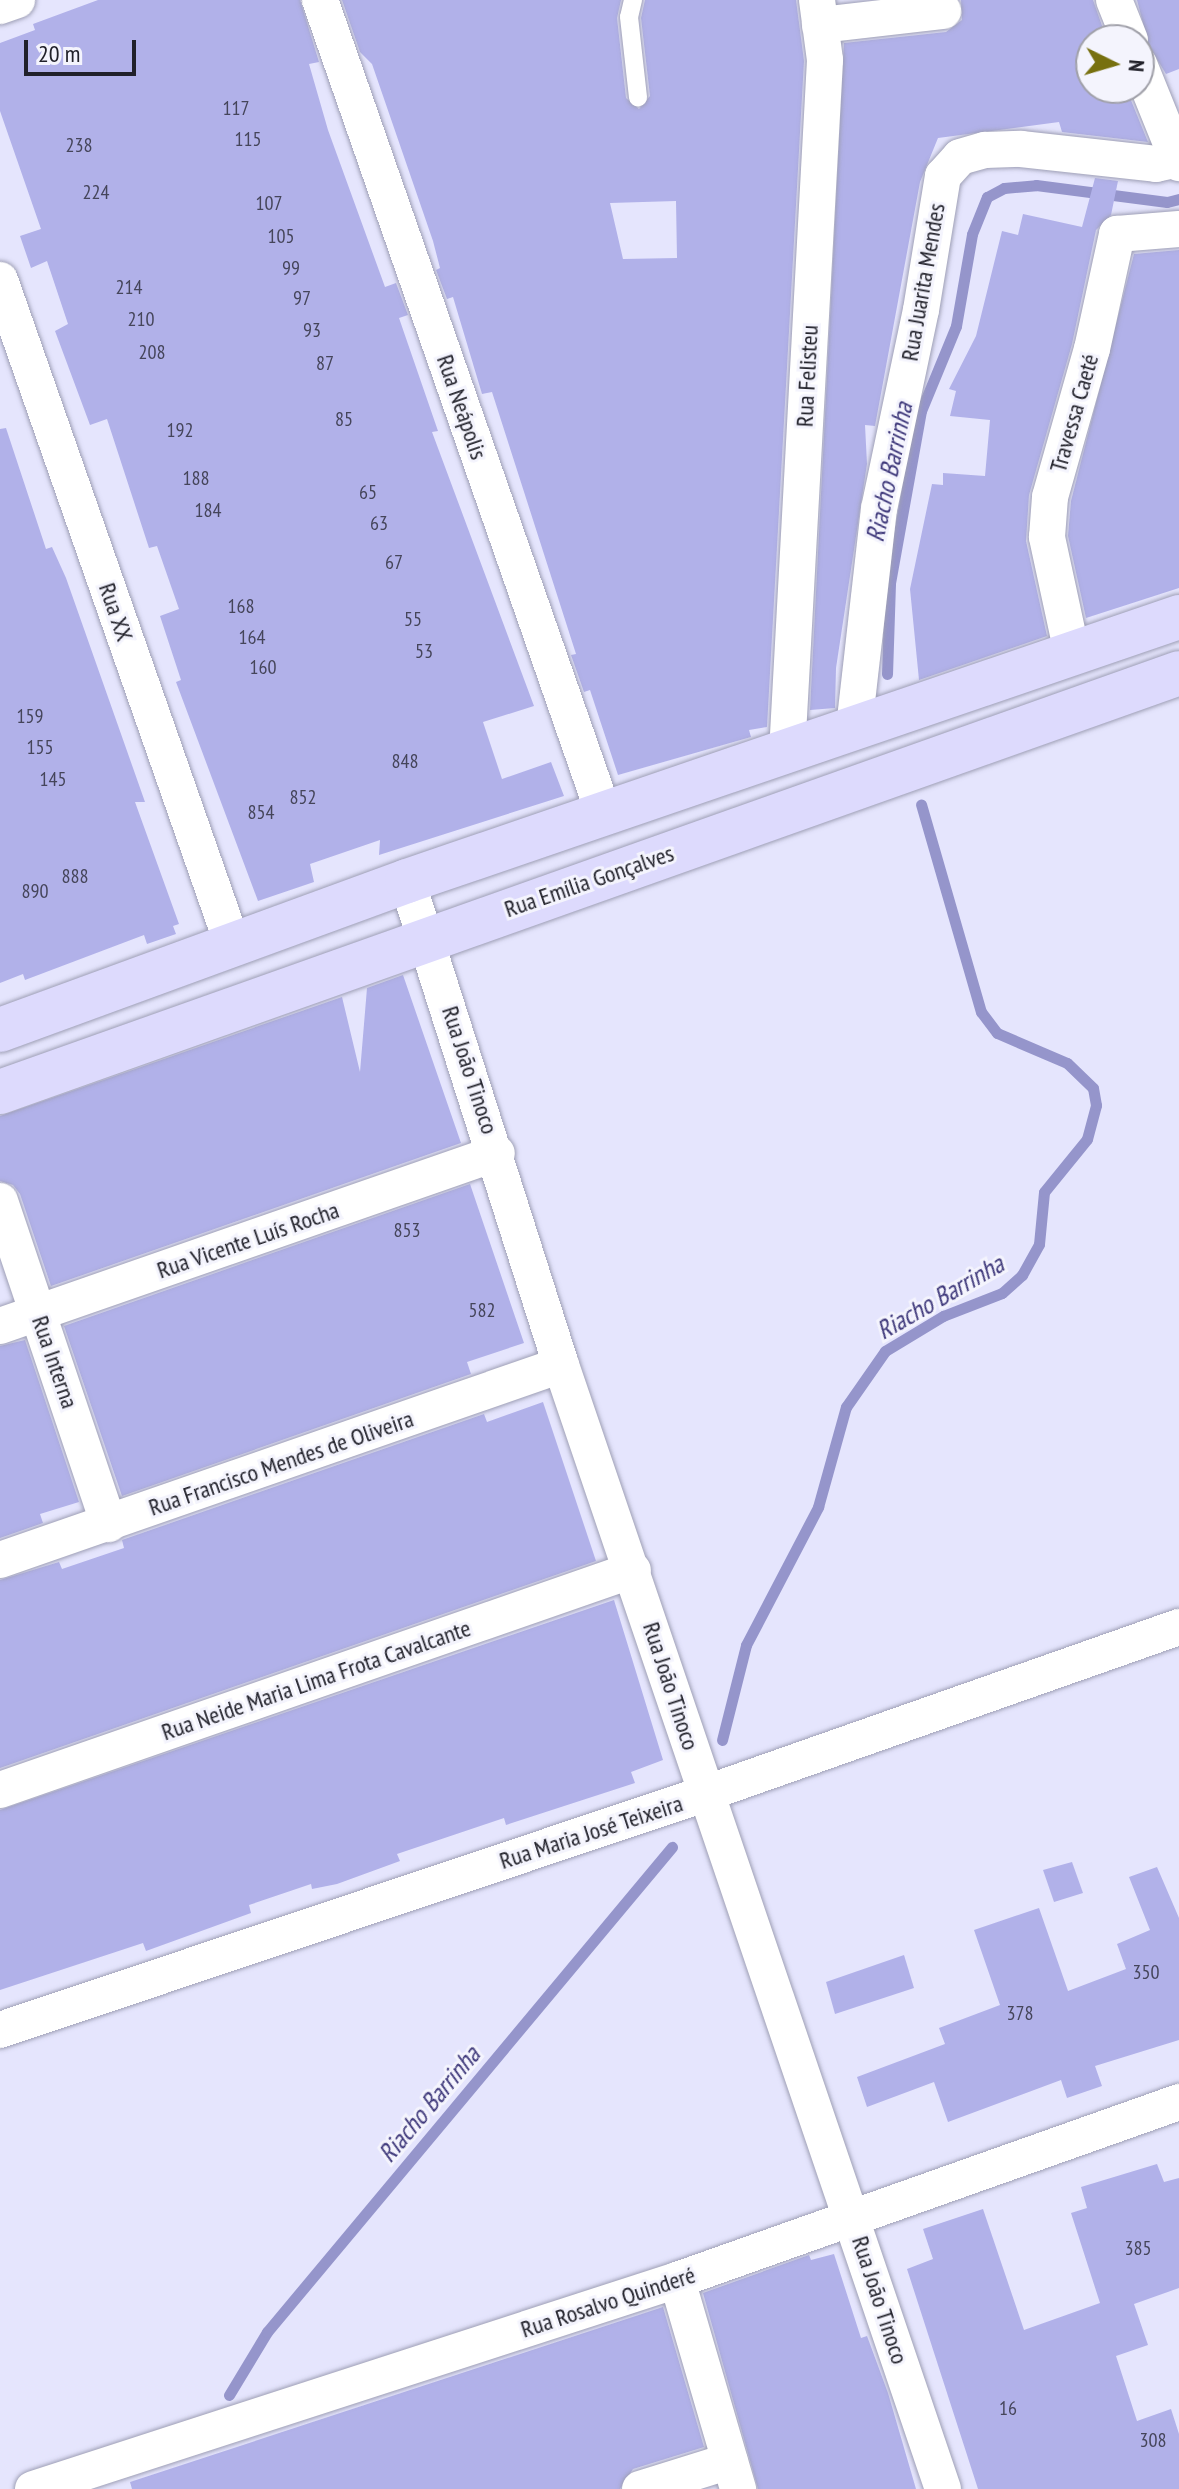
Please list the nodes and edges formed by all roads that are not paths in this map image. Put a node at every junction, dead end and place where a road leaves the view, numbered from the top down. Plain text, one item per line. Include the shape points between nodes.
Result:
1 (17, 0) edge
2 (320, 0) edge
3 (633, 0) edge
4 (1114, 0) edge
5 (0, 6) edge
6 (943, 11) dead end
7 (819, 13) edge
8 (1124, 24) edge
9 (638, 97) dead end
10 (1155, 104) edge
11 (1178, 161) edge
12 (1179, 229) edge
13 (0, 280) edge
14 (1179, 617) edge
15 (1072, 653) junction
16 (1179, 673) edge
17 (854, 728) junction
18 (787, 753) junction
19 (604, 814) junction
20 (407, 881) junction
21 (428, 938) junction
22 (232, 943) junction
23 (4, 1029) edge
24 (14, 1086) edge
25 (497, 1153) junction
26 (0, 1201) edge
27 (38, 1313) junction
28 (0, 1326) edge
29 (561, 1365) junction
30 (109, 1524) junction
31 (0, 1560) edge
32 (633, 1570) junction
33 (1179, 1627) edge
34 (0, 1790) edge
35 (707, 1793) junction
36 (0, 2030) edge
37 (1179, 2102) edge
38 (853, 2219) junction
39 (677, 2280) junction
40 (734, 2475) edge
41 (33, 2489) edge
42 (640, 2489) edge
43 (943, 2489) edge

1 - 5 street
2 - 19 street, Rua Neápolis
3 - 9 lane via 629,17
4 - 8 street
6 - 7 street
7 - 18 street, Rua Felisteu via 825,60
10 - 11 street
11 - 17 street, Rua Juarita Mendes via 1156,164 985,150 960,157 943,176 879,509
12 - 15 street, Travessa Caeté via 1117,234 1092,349 1050,497 1047,537
13 - 22 street, Rua XX
14 - 15 street
15 - 17 street
16 - 21 street, Rua Emília Gonçalves
17 - 18 street
18 - 19 street
19 - 20 street
20 - 21 street, Rua João Tinoco
20 - 22 street
21 - 24 street, Rua Emília Gonçalves
21 - 25 street, Rua João Tinoco
22 - 23 street
23 - 24 street
25 - 27 street, Rua Vicente Luís Rocha
25 - 29 street, Rua João Tinoco
26 - 27 street, Rua Interna
27 - 28 street, Rua Vicente Luís Rocha
27 - 30 street, Rua Interna
29 - 30 street, Rua Francisco Mendes de Oliveira
29 - 32 street, Rua João Tinoco
30 - 31 street, Rua Francisco Mendes de Oliveira
32 - 34 street, Rua Neide Maria Lima Frota Cavalcante
32 - 35 street, Rua João Tinoco
33 - 35 street, Rua Maria José Teixeira
35 - 36 street, Rua Maria José Teixeira
35 - 38 street, Rua João Tinoco
37 - 38 street, Rua Rosalvo Quinderé
38 - 39 street, Rua Rosalvo Quinderé
38 - 43 street, Rua João Tinoco
39 - 40 street
39 - 41 street, Rua Rosalvo Quinderé
40 - 42 street

